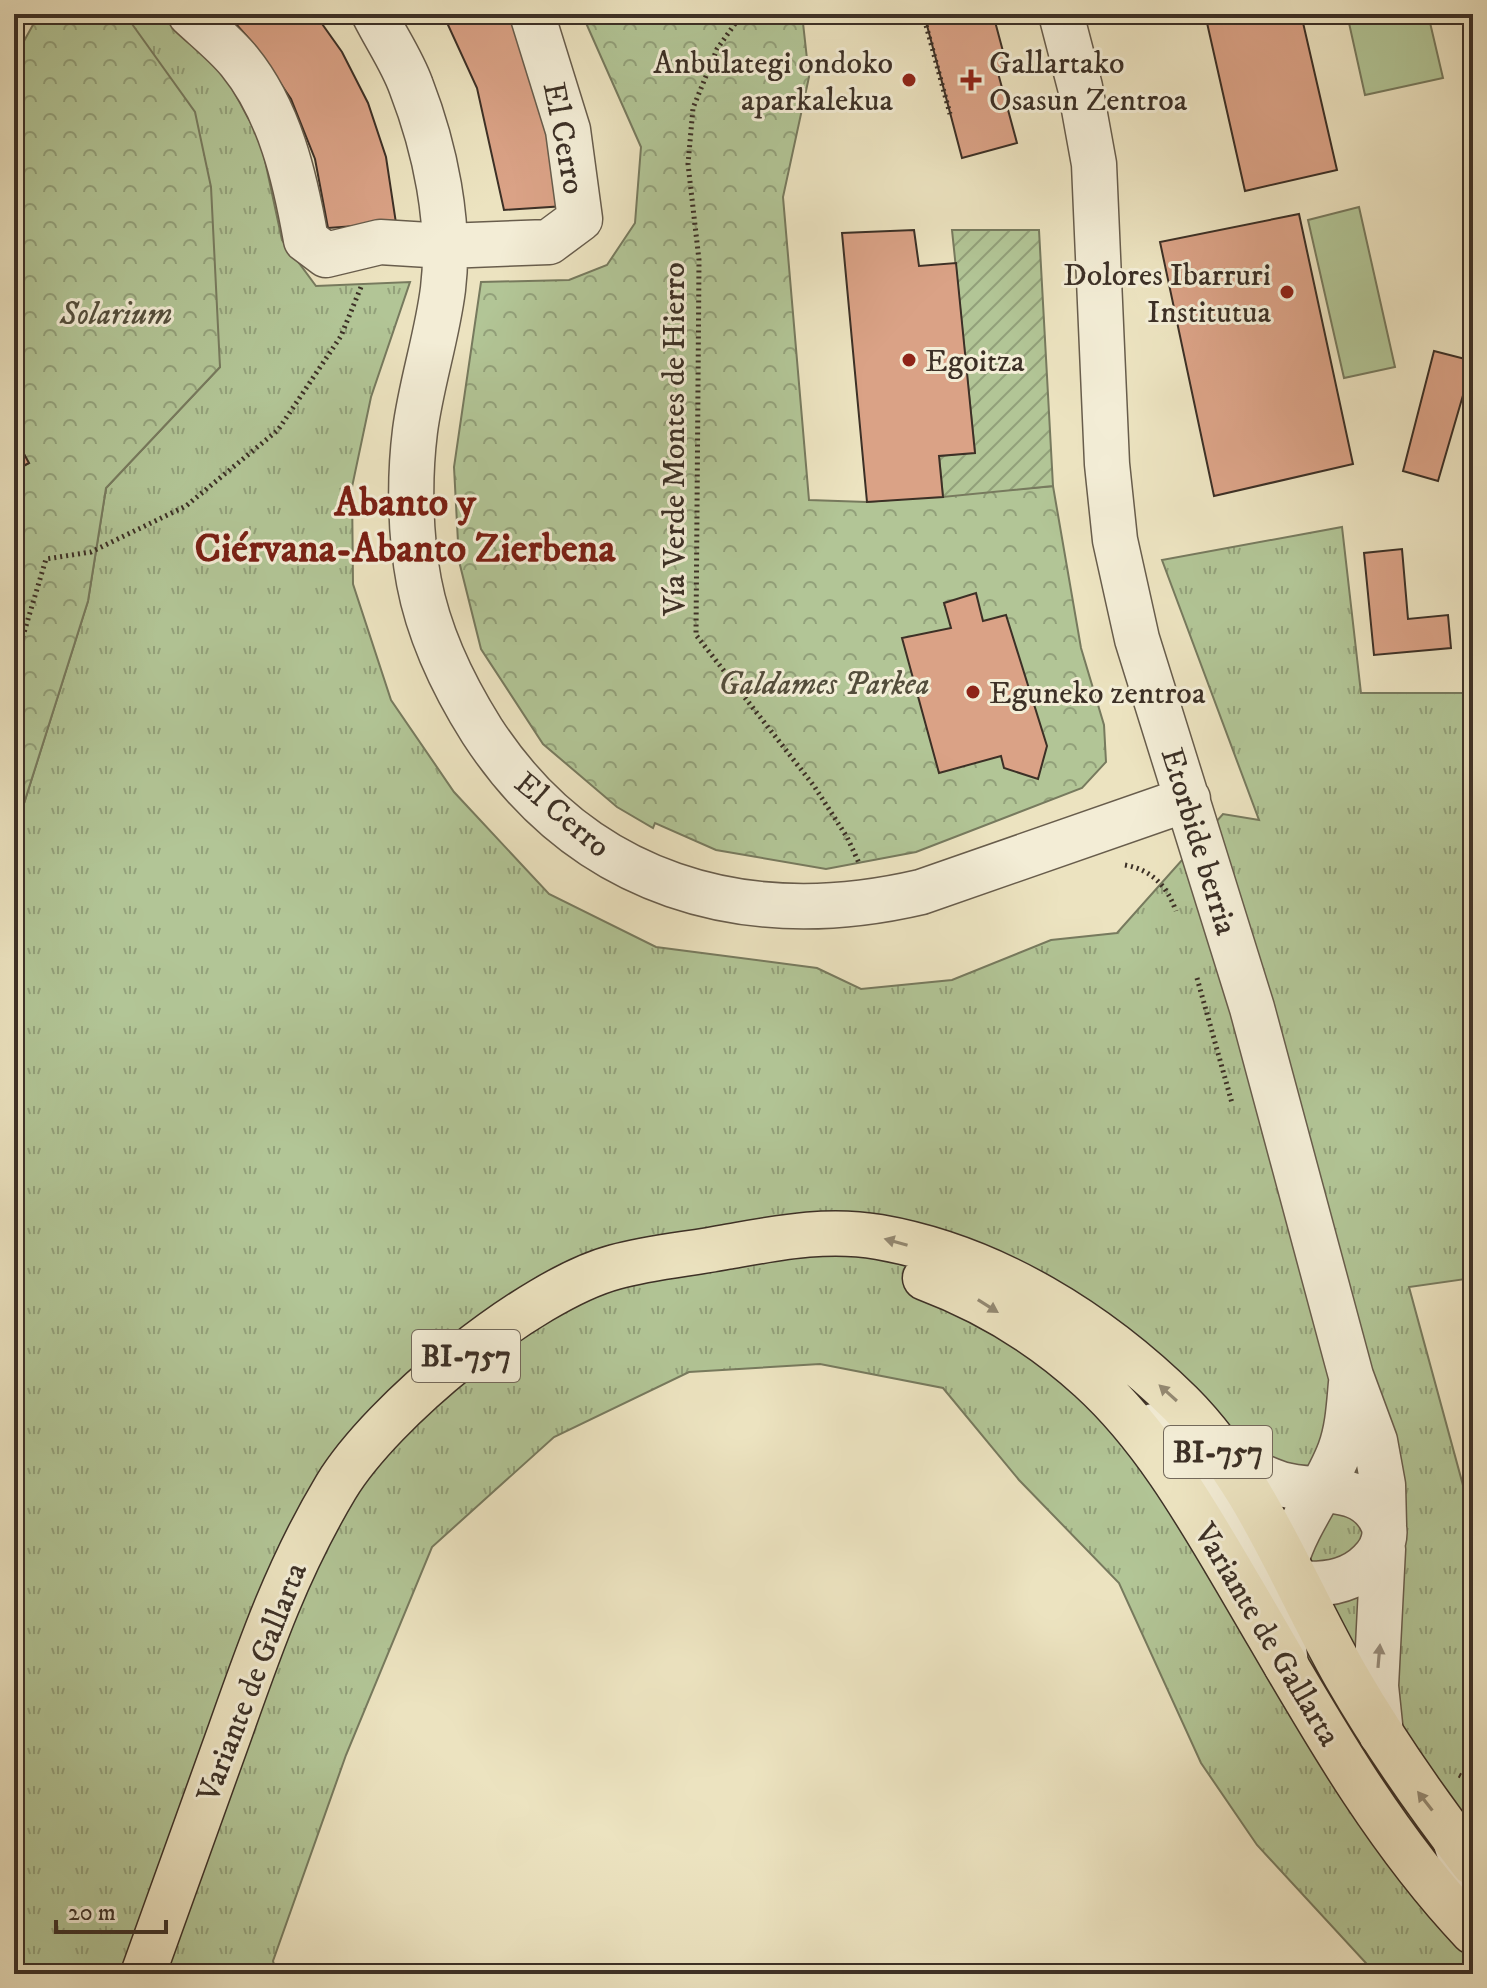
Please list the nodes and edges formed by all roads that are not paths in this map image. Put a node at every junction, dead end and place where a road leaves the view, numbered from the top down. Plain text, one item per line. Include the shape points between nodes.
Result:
1 (190, 14) edge
2 (374, 14) edge
3 (532, 14) edge
4 (1061, 14) edge
5 (445, 246) junction
6 (1188, 799) junction
7 (735, 1246) junction
8 (1351, 1376) junction
9 (1091, 1379) junction
10 (1221, 1455) junction
11 (1320, 1488) junction
12 (1383, 1537) junction
13 (1289, 1573) junction
14 (1286, 1665) junction
15 (1381, 1734) junction
16 (1464, 1851) edge
17 (1467, 1913) edge
18 (1473, 1953) edge
19 (143, 1974) edge

1 - 5 street, El Cerro via 240,62 277,124 306,240 326,255 380,242
2 - 5 street, El Cerro via 411,85 430,147
3 - 5 street, El Cerro via 568,130 580,219 549,242
4 - 6 street, Etorbide berria via 1094,164 1115,540 1137,639
5 - 6 street, El Cerro via 443,290 415,433 412,509 419,583 451,682 509,771 595,849 710,897 770,907 862,904 921,892
6 - 8 street, Etorbide berria via 1252,1008
7 -> 9 main road, Variante de Gallarta / BI-757 via 925,1278 974,1297
10 -> 7 main road, Variante de Gallarta / BI-757 via 1184,1407 1111,1342 1033,1291 975,1264 879,1237 805,1232
7 - 19 main road, Variante de Gallarta / BI-757 via 613,1267 547,1296 420,1390 378,1433 338,1483 283,1584
8 - 11 street, Etorbide berria via 1347,1426
8 - 12 street, Etorbide berria via 1375,1441 1383,1485
9 - 13 street via 1174,1443 1254,1562
9 - 14 main road, Variante de Gallarta / BI-757 via 1151,1446
10 - 11 street via 1285,1485
10 - 13 main road, Variante de Gallarta / BI-757
11 - 12 street via 1353,1494 1371,1507
11 - 13 street, Etorbide berria
12 - 13 street via 1364,1571 1341,1580
15 -> 12 street, Etorbide berria via 1376,1686
13 - 14 street, Etorbide berria via 1281,1623
13 - 15 main road, Variante de Gallarta / BI-757
14 - 17 main road, Variante de Gallarta / BI-757 via 1361,1789
16 -> 15 main road, Variante de Gallarta / BI-757 via 1416,1791
16 - 17 street
17 - 18 street

